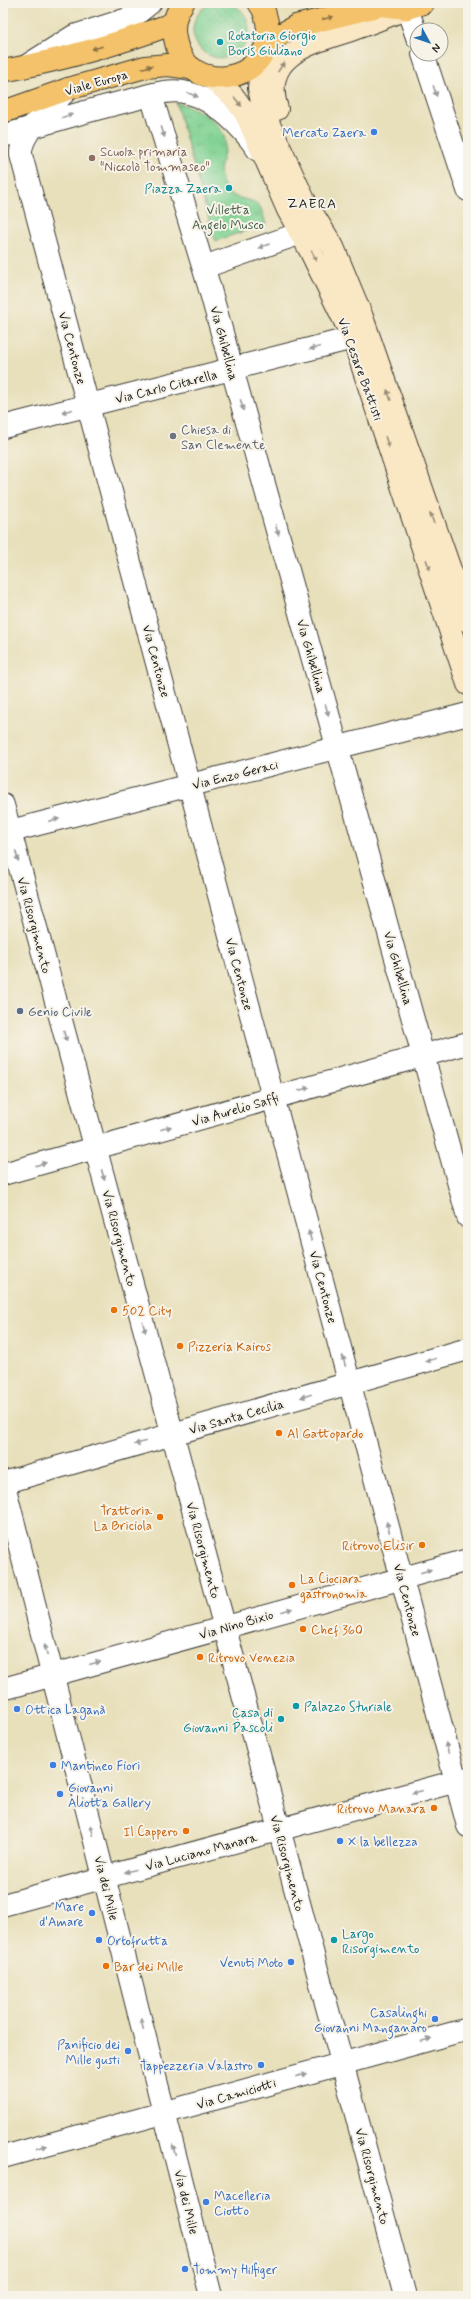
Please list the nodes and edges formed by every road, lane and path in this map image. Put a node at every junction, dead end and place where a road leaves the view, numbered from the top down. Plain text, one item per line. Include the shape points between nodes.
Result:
1 (150, 3) edge
2 (259, 3) edge
3 (415, 5) edge
4 (178, 11) edge
5 (416, 22) edge
6 (264, 48) junction
7 (426, 62) edge
8 (26, 67) junction
9 (3, 71) edge
10 (200, 72) junction
11 (68, 90) junction
12 (151, 95) junction
13 (3, 112) edge
14 (34, 126) junction
15 (3, 136) edge
16 (269, 166) junction
17 (466, 180) edge
18 (301, 233) junction
19 (333, 247) junction
20 (204, 267) junction
21 (353, 338) junction
22 (232, 369) junction
23 (88, 405) junction
24 (3, 427) edge
25 (468, 621) edge
26 (468, 684) edge
27 (468, 714) edge
28 (338, 748) junction
29 (190, 785) junction
30 (3, 805) edge
31 (7, 832) edge
32 (468, 1043) edge
33 (423, 1056) junction
34 (273, 1098) junction
35 (96, 1148) junction
36 (3, 1174) edge
37 (468, 1217) edge
38 (468, 1349) edge
39 (350, 1383) junction
40 (172, 1434) junction
41 (3, 1482) edge
42 (468, 1560) edge
43 (402, 1578) junction
44 (225, 1627) junction
45 (52, 1675) junction
46 (3, 1689) edge
47 (462, 1780) edge
48 (468, 1826) edge
49 (280, 1830) junction
50 (104, 1878) junction
51 (3, 1905) edge
52 (468, 2029) edge
53 (342, 2064) junction
54 (165, 2113) junction
55 (3, 2157) edge
56 (211, 2296) edge
57 (405, 2296) edge

1 - 8 street via 131,18 74,36
2 - 6 main road via 268,24
3 - 5 street
6 -> 3 main road via 296,26 382,5
19 -> 3 main road via 320,207 277,110 274,83 277,71 289,56 302,47 384,19
4 -> 8 main road via 146,34
4 - 10 main road via 174,36 177,48 183,59
6 - 10 main road, Viale Europa via 253,66 240,74 224,78
6 - 19 main road, Via Cesare Battisti via 259,88 262,108 304,200
7 -> 17 street
8 - 9 main road
11 -> 10 main road, Viale Europa via 156,65
10 -> 16 main road, Via Cesare Battisti via 230,93 243,110 255,130
11 - 13 main road, Viale Europa
11 - 14 street, Via Centonze
14 -> 12 street
12 -> 16 street via 177,91 189,93 206,101 240,127
12 -> 20 street, Via Ghibellina
14 - 15 street
14 - 23 street, Via Centonze via 25,136 20,149 21,155
16 - 18 main road, Via Cesare Battisti
18 -> 20 street
18 -> 21 main road, Via Cesare Battisti
25 -> 19 main road, Via Cesare Battisti via 362,317
20 - 22 street, Via Ghibellina
21 -> 22 street, Via Carlo Citarella
21 -> 26 main road, Via Cesare Battisti
22 - 23 street, Via Carlo Citarella
22 -> 28 street, Via Ghibellina
23 -> 24 street, Via Carlo Citarella
23 - 29 street, Via Centonze
27 - 28 street, Via Enzo Geraci
28 - 29 street, Via Enzo Geraci
28 - 33 street, Via Ghibellina
31 -> 29 street, Via Enzo Geraci
29 - 34 street, Via Centonze
30 - 31 street, Via Risorgimento
31 -> 35 street, Via Risorgimento
32 - 33 street, Via Aurelio Saffi
34 -> 33 street, Via Aurelio Saffi
33 - 37 street, Via Ghibellina
35 -> 34 street, Via Aurelio Saffi
39 -> 34 street, Via Centonze
36 -> 35 street, Via Aurelio Saffi
35 -> 40 street, Via Risorgimento
38 -> 39 street, Via Santa Cecilia
39 -> 40 street, Via Santa Cecilia
43 -> 39 street, Via Centonze
40 -> 41 street, Via Santa Cecilia
40 - 44 street, Via Risorgimento
45 -> 41 street, Via dei Mille
43 -> 42 street, Via Nino Bixio
44 -> 43 street, Via Nino Bixio
47 -> 43 street, Via Centonze
45 -> 44 street, Via Nino Bixio
44 - 49 street, Via Risorgimento
45 - 46 street, Via Nino Bixio
50 -> 45 street, Via dei Mille
47 - 48 street, Via Centonze
47 -> 49 street, Via Luciano Manara
49 -> 50 street, Via Luciano Manara
49 - 53 street, Via Risorgimento
50 - 51 street, Via Luciano Manara
54 -> 50 street, Via dei Mille
53 -> 52 street, Via Camiciotti
54 -> 53 street, Via Camiciotti
53 - 57 street, Via Risorgimento
55 -> 54 street, Via Camiciotti
56 -> 54 street, Via dei Mille

